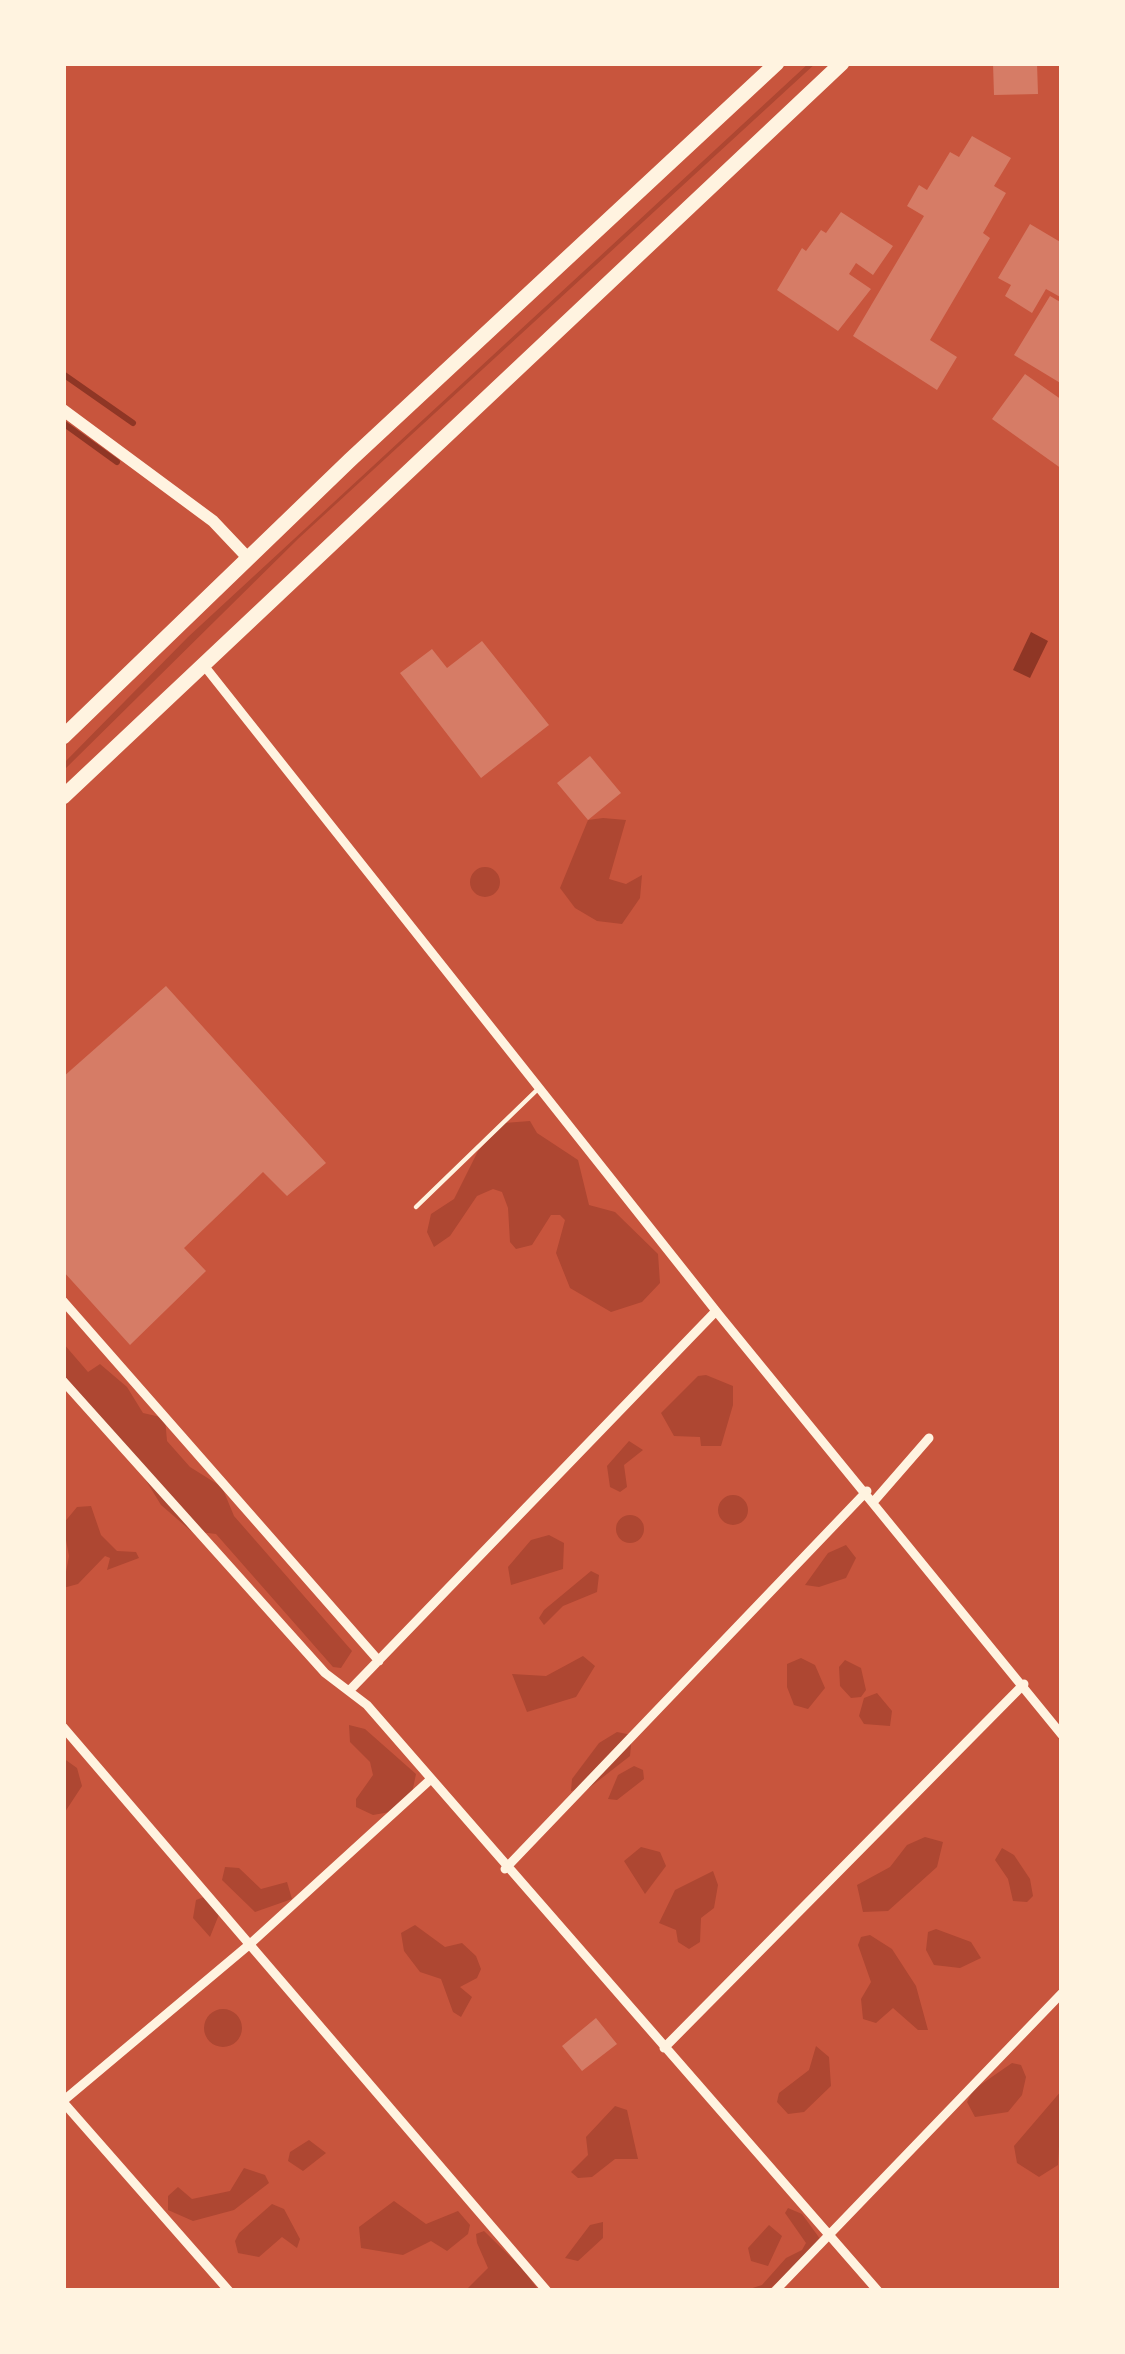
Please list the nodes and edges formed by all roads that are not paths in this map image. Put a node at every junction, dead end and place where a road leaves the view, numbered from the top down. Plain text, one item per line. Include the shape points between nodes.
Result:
1 (777, 63) edge
2 (842, 63) edge
3 (63, 410) edge
4 (248, 558) junction
5 (202, 663) junction
6 (63, 737) edge
7 (63, 797) edge
8 (539, 1088) junction
9 (416, 1207) dead end
10 (63, 1301) edge
11 (716, 1311) junction
12 (63, 1381) edge
13 (929, 1438) dead end
14 (871, 1496) junction
15 (379, 1661) junction
16 (1024, 1684) junction
17 (350, 1691) junction
18 (63, 1726) edge
19 (1062, 1735) edge
20 (431, 1778) junction
21 (506, 1869) junction
22 (250, 1943) junction
23 (1062, 1994) edge
24 (664, 2048) junction
25 (63, 2101) edge
26 (830, 2240) junction
27 (224, 2289) edge
28 (547, 2291) edge
29 (775, 2291) edge
30 (878, 2291) edge

1 - 4 highway
2 - 5 highway
3 - 4 street via 213,521
4 - 6 highway
5 - 7 highway
5 - 8 street
8 - 9 lane
8 - 11 street
10 - 15 street
11 - 14 street
11 - 15 street
12 - 17 street via 325,1673
13 - 14 street
14 - 16 street
14 - 21 street
15 - 17 street
16 - 19 street
16 - 24 street
17 - 20 street
18 - 22 street
20 - 21 street
20 - 22 street
21 - 24 street
22 - 25 street
22 - 28 street
23 - 26 street
24 - 26 street
25 - 27 street
26 - 29 street
26 - 30 street

